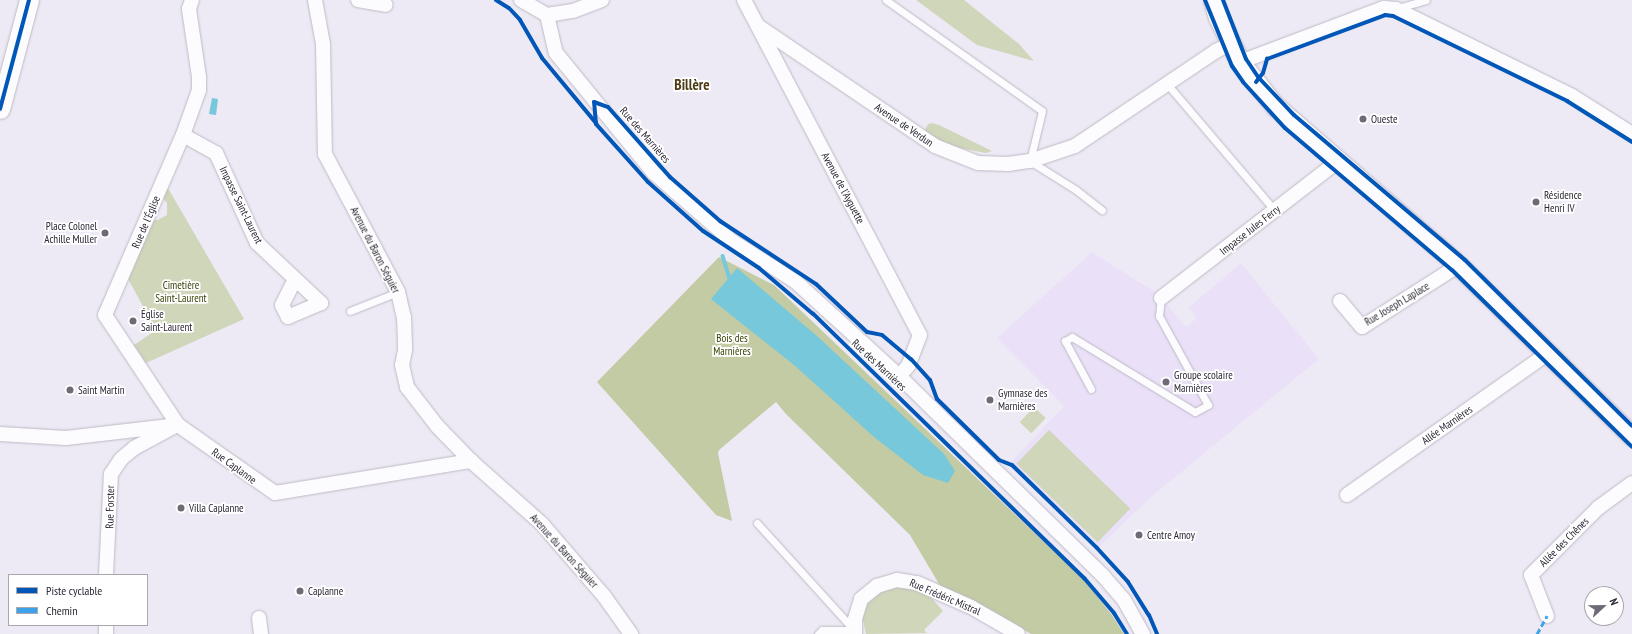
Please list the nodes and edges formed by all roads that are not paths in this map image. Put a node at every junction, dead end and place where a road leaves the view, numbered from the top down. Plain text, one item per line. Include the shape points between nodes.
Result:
1 (29, 0) edge
2 (192, 0) edge
3 (314, 0) edge
4 (358, 0) edge
5 (521, 0) edge
6 (602, 0) edge
7 (744, 0) edge
8 (886, 0) edge
9 (1213, 0) edge
10 (1426, 0) edge
11 (386, 5) dead end
12 (1396, 9) junction
13 (547, 15) junction
14 (758, 26) junction
15 (1230, 44) junction
16 (1240, 62) junction
17 (1167, 84) junction
18 (0, 109) edge
19 (1632, 134) edge
20 (183, 135) junction
21 (1030, 161) junction
22 (1338, 161) junction
23 (1102, 210) dead end
24 (1275, 211) junction
25 (1459, 265) junction
26 (295, 280) dead end
27 (398, 292) junction
28 (1161, 298) joint
29 (1340, 301) dead end
30 (350, 311) dead end
31 (1548, 354) junction
32 (899, 376) junction
33 (1091, 389) dead end
34 (178, 425) junction
35 (0, 434) edge
36 (1632, 436) edge
37 (471, 461) junction
38 (1632, 482) edge
39 (1347, 495) dead end
40 (757, 522) dead end
41 (106, 574) edge
42 (1547, 616) dead end
43 (258, 618) dead end
44 (854, 632) edge
45 (261, 634) edge
46 (631, 634) edge
47 (818, 634) edge
48 (1018, 634) edge
49 (1143, 634) edge

1 - 18 street
2 - 20 street, Rue de l'Église via 189,8 199,77 198,90
3 - 27 street, Avenue du Baron Séguier via 323,44 325,154
4 - 11 street
5 - 13 street
6 - 13 street via 573,11
7 - 14 street, Avenue de l'Ayguette
8 - 21 lane via 1042,111
9 - 15 street
10 - 12 lane
12 - 16 street via 1384,8
12 - 19 street via 1572,96
13 - 32 street, Rue des Marnières via 556,53 654,173 732,241 796,282
14 - 21 street, Avenue de Verdun via 935,146 978,163 1008,164
14 - 32 street, Avenue de l'Ayguette via 920,335 908,366
15 - 16 street
15 - 17 street, Avenue de Verdun
16 - 22 street via 1276,106
17 - 21 street, Avenue de Verdun via 1076,146
17 - 24 lane
20 - 26 street, Impasse Saint-Laurent via 216,153 257,243
20 - 34 street, Rue de l'Église via 105,315
21 - 23 lane
22 - 24 street, Impasse Jules Ferry
22 - 25 street
24 - 28 street, Impasse Jules Ferry
25 - 29 street, Rue Joseph Laplace via 1362,327
25 - 31 street
27 - 30 lane
27 - 37 street, Avenue du Baron Séguier via 404,317 405,350 402,365 406,387 437,426
28 - 33 lane via 1159,316 1208,405 1195,412 1072,337 1065,341
31 - 36 street
31 - 39 street, Allée Marnières
32 - 49 street, Rue des Marnières via 1104,577 1124,600
34 - 35 street via 66,438
34 - 37 street, Rue Caplanne via 275,493
34 - 41 street, Rue Forster via 134,448 113,470
37 - 46 street, Avenue du Baron Séguier via 542,524 604,596
38 - 42 street, Allée des Chênes via 1598,508 1531,575
40 - 44 lane
43 - 45 street
44 - 47 lane via 822,630
44 - 48 street, Rue Frédéric Mistral via 858,607 864,595 877,586 897,580 917,583 972,607

